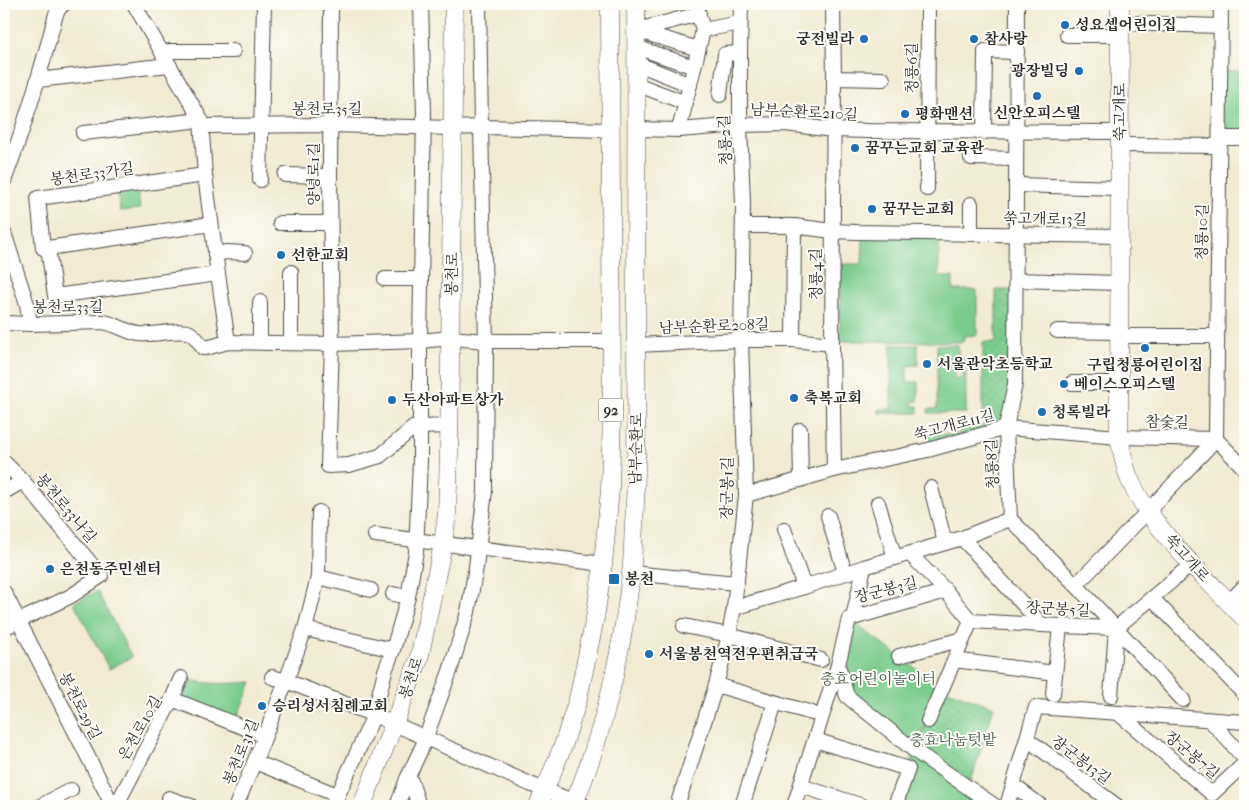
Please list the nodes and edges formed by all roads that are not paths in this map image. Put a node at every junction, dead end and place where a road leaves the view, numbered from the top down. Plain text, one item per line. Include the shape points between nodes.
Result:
1 (64, 4) edge
2 (134, 4) edge
3 (264, 4) edge
4 (331, 4) edge
5 (421, 4) edge
6 (454, 4) edge
7 (479, 4) edge
8 (610, 4) edge
9 (636, 4) edge
10 (740, 4) edge
11 (833, 4) edge
12 (928, 4) edge
13 (1017, 4) edge
14 (1120, 4) edge
15 (1221, 4) edge
16 (697, 9) edge
17 (740, 24) junction
18 (1221, 26) junction
19 (1120, 29) junction
20 (703, 30) junction
21 (1067, 35) dead end
22 (636, 47) junction
23 (698, 49) junction
24 (233, 51) dead end
25 (1017, 52) junction
26 (740, 53) junction
27 (166, 60) junction
28 (694, 67) junction
29 (834, 78) junction
30 (883, 79) dead end
31 (38, 80) junction
32 (636, 84) junction
33 (690, 85) junction
34 (720, 95) dead end
35 (686, 103) junction
36 (201, 123) junction
37 (261, 125) junction
38 (330, 125) junction
39 (740, 125) junction
40 (423, 127) junction
41 (454, 128) junction
42 (480, 128) junction
43 (636, 129) junction
44 (610, 130) junction
45 (679, 130) junction
46 (833, 130) junction
47 (928, 131) junction
48 (84, 132) dead end
49 (984, 132) junction
50 (1016, 132) junction
51 (1245, 138) edge
52 (1120, 139) junction
53 (1220, 142) junction
54 (971, 158) dead end
55 (1016, 159) junction
56 (205, 175) junction
57 (285, 175) dead end
58 (330, 176) junction
59 (260, 180) dead end
60 (4, 181) edge
61 (1016, 185) junction
62 (1119, 188) junction
63 (927, 189) dead end
64 (971, 204) dead end
65 (280, 223) dead end
66 (330, 223) junction
67 (212, 224) junction
68 (743, 226) junction
69 (794, 226) junction
70 (832, 231) junction
71 (4, 233) edge
72 (971, 234) junction
73 (1016, 235) junction
74 (1119, 236) junction
75 (48, 248) junction
76 (245, 253) dead end
77 (215, 254) junction
78 (291, 272) dead end
79 (218, 274) junction
80 (385, 279) dead end
81 (421, 279) junction
82 (1016, 280) junction
83 (1119, 283) junction
84 (610, 294) junction
85 (636, 297) junction
86 (260, 302) dead end
87 (4, 323) edge
88 (30, 324) junction
89 (1057, 331) dead end
90 (1119, 334) junction
91 (1217, 336) junction
92 (451, 338) junction
93 (420, 340) junction
94 (741, 340) junction
95 (794, 340) junction
96 (486, 341) junction
97 (610, 341) junction
98 (228, 342) junction
99 (260, 342) junction
100 (291, 343) junction
101 (332, 344) junction
102 (832, 344) junction
103 (636, 346) junction
104 (1072, 383) dead end
105 (1119, 383) junction
106 (449, 426) junction
107 (416, 427) junction
108 (1006, 428) junction
109 (800, 430) dead end
110 (1119, 437) junction
111 (1216, 439) junction
112 (4, 462) edge
113 (1245, 469) edge
114 (834, 470) junction
115 (801, 480) junction
116 (23, 481) junction
117 (931, 488) dead end
118 (4, 492) edge
119 (746, 495) junction
120 (878, 502) dead end
121 (1148, 511) junction
122 (319, 512) dead end
123 (828, 516) dead end
124 (1010, 519) junction
125 (784, 529) dead end
126 (375, 535) dead end
127 (962, 538) junction
128 (417, 541) junction
129 (945, 543) junction
130 (443, 544) junction
131 (478, 548) junction
132 (910, 554) junction
133 (895, 558) junction
134 (603, 564) junction
135 (1192, 564) junction
136 (864, 567) junction
137 (631, 573) junction
138 (845, 573) junction
139 (318, 577) junction
140 (737, 584) junction
141 (1076, 585) junction
142 (1245, 586) edge
143 (804, 587) junction
144 (372, 590) dead end
145 (946, 591) junction
146 (4, 592) edge
147 (393, 594) dead end
148 (408, 597) junction
149 (1152, 598) junction
150 (1229, 602) junction
151 (734, 608) junction
152 (849, 619) dead end
153 (1245, 619) edge
154 (971, 621) junction
155 (18, 622) junction
156 (1042, 625) junction
157 (684, 626) dead end
158 (1060, 626) junction
159 (4, 628) edge
160 (1116, 628) junction
161 (304, 629) junction
162 (729, 635) junction
163 (963, 639) junction
164 (393, 650) junction
165 (899, 656) dead end
166 (821, 660) dead end
167 (954, 660) junction
168 (838, 665) junction
169 (1055, 673) junction
170 (181, 678) dead end
171 (279, 679) junction
172 (716, 685) junction
173 (1053, 694) dead end
174 (1245, 695) edge
175 (1111, 696) dead end
176 (172, 699) junction
177 (1183, 700) dead end
178 (775, 703) junction
179 (812, 713) dead end
180 (1118, 713) junction
181 (374, 715) junction
182 (928, 720) dead end
183 (1210, 720) junction
184 (1245, 722) edge
185 (395, 724) junction
186 (265, 736) junction
187 (425, 738) junction
188 (1027, 739) junction
189 (816, 740) junction
190 (1245, 759) edge
191 (255, 762) junction
192 (1245, 763) edge
193 (407, 779) junction
194 (1013, 785) junction
195 (801, 786) junction
196 (71, 790) dead end
197 (545, 790) junction
198 (169, 798) dead end
199 (335, 801) edge
200 (573, 803) edge
201 (40, 806) edge
202 (115, 806) edge
203 (191, 806) edge
204 (236, 806) edge
205 (362, 806) edge
206 (397, 806) edge
207 (419, 806) edge
208 (538, 806) edge
209 (677, 806) edge
210 (742, 806) edge
211 (794, 806) edge
212 (863, 806) edge
213 (895, 806) edge
214 (995, 806) edge
215 (1007, 806) edge
216 (1041, 806) edge
217 (1117, 806) edge

1 - 31 street via 56,14
2 - 27 street
3 - 37 street
4 - 38 street, 양녕로1길
5 - 40 street, 봉천로
6 - 41 main road, 봉천로
7 - 42 street
8 - 44 main road, 남부순환로 / 92
9 - 22 main road, 남부순환로 / 92
10 - 17 street, 청룡2길
11 - 29 street, 청룡4길
12 - 47 street, 청룡6길
13 - 25 street, 청룡8길
14 - 19 main road, 쑥고개로
15 - 18 street, 청룡10길
16 - 20 street
16 - 22 street
17 - 20 street
17 - 26 street, 청룡2길
18 - 19 street
18 - 53 street, 청룡10길
19 - 21 street
19 - 52 main road, 쑥고개로
20 - 23 street
22 - 23 street
22 - 28 street
22 - 32 main road, 남부순환로 / 92
22 - 33 street
23 - 28 street
24 - 27 street via 170,51
25 - 49 street via 984,51
25 - 50 street, 청룡8길
26 - 34 street, 청룡2길 via 725,54
26 - 39 street, 청룡2길
27 - 31 street
27 - 36 street
28 - 33 street
29 - 30 street
29 - 46 street, 청룡4길
31 - 60 street
32 - 35 street
32 - 43 main road, 남부순환로 / 92
33 - 35 street
35 - 45 street
36 - 37 street, 봉천로35길
36 - 48 street
36 - 56 street
37 - 38 street, 봉천로35길
37 - 59 street
38 - 40 street, 봉천로35길
38 - 58 street, 양녕로1길
39 - 45 street, 남부순환로210길
39 - 46 street, 남부순환로210길 via 786,124
39 - 68 street, 청룡2길
40 - 41 street, 봉천로35길
40 - 81 street, 봉천로
41 - 42 street
41 - 92 main road, 봉천로
42 - 44 street
42 - 96 street
43 - 45 street, 남부순환로210길
43 - 85 main road, 남부순환로 / 92
44 - 84 main road, 남부순환로 / 92
46 - 47 street, 남부순환로210길
46 - 70 street, 청룡4길
47 - 49 street, 남부순환로210길
47 - 63 street
49 - 50 street, 남부순환로210길
50 - 52 street, 남부순환로210길
50 - 55 street, 청룡8길
51 - 53 street, 남부순환로210길
52 - 53 street, 남부순환로210길
52 - 62 main road, 쑥고개로
53 - 91 street, 청룡10길
54 - 55 street
55 - 61 street, 청룡8길
56 - 67 street
56 - 75 street, 봉천로33가길 via 38,198 43,248
57 - 58 street
58 - 66 street, 양녕로1길
61 - 62 street
61 - 73 street, 청룡8길
62 - 74 main road, 쑥고개로
64 - 72 street
65 - 66 street
66 - 101 street, 양녕로1길
67 - 75 street
67 - 77 street
68 - 69 street
68 - 94 street, 청룡2길
69 - 70 street
69 - 95 street
70 - 72 street, 쑥고개로13길
70 - 102 street, 청룡4길
71 - 88 street via 27,304
72 - 73 street, 쑥고개로13길
73 - 74 street, 쑥고개로13길
73 - 82 street, 청룡8길
74 - 83 main road, 쑥고개로
75 - 79 street, 봉천로33가길 via 55,296
76 - 77 street
77 - 79 street
78 - 100 street
79 - 98 street
80 - 81 street
81 - 93 street, 봉천로
82 - 83 street
82 - 108 street, 청룡8길 via 1015,384
83 - 90 main road, 쑥고개로
84 - 85 main road via 613,302 624,308
84 - 97 main road, 남부순환로 / 92
85 - 103 main road, 남부순환로 / 92
86 - 99 street
87 - 88 street, 봉천로33길
88 - 98 street, 봉천로33길 via 103,322 138,334 182,331 191,334 203,348
89 - 90 street
90 - 91 street
90 - 105 main road, 쑥고개로
91 - 111 street, 청룡10길
92 - 93 street, 봉천로33길
92 - 96 street
92 - 106 main road, 봉천로
93 - 101 street, 봉천로33길
93 - 107 street, 봉천로
94 - 95 street, 남부순환로208길
94 - 103 street, 남부순환로208길
94 - 119 street, 장군봉1길
95 - 102 street, 남부순환로208길
96 - 97 street
96 - 131 street via 485,491
97 - 134 main road, 남부순환로 / 92 via 610,490
98 - 99 street, 봉천로33길
99 - 100 street, 봉천로33길
100 - 101 street, 봉천로33길
101 - 107 street via 328,466 349,465 380,456
102 - 114 street, 청룡4길
103 - 137 main road, 남부순환로 / 92 via 636,489
104 - 105 street
105 - 110 main road, 쑥고개로
106 - 107 street
106 - 130 main road, 봉천로
107 - 128 street, 봉천로 via 420,461
108 - 110 street, 쑥고개로11길
108 - 114 street, 쑥고개로11길 via 928,450
108 - 124 street, 청룡8길
109 - 115 street
110 - 111 street, 참숯길
110 - 121 main road, 쑥고개로 via 1128,476
111 - 113 street
111 - 121 street
112 - 116 street, 봉천로33나길
114 - 115 street, 쑥고개로11길
115 - 119 street, 쑥고개로11길
116 - 118 street
116 - 155 street, 봉천로33나길 via 101,576 71,596
117 - 129 street
119 - 140 street, 장군봉1길
120 - 133 street
121 - 135 main road, 쑥고개로
121 - 141 street
122 - 139 street, 봉천로31길
123 - 138 street
124 - 127 street
124 - 141 street
125 - 143 street
126 - 128 street
127 - 129 street
127 - 156 street
128 - 130 street
128 - 148 street, 봉천로
129 - 132 street
130 - 131 street
130 - 185 main road, 봉천로 via 419,659
131 - 134 street
131 - 187 street via 468,612
132 - 133 street
132 - 145 street
133 - 136 street
134 - 197 main road, 남부순환로 / 92 via 578,699
135 - 149 street
135 - 150 main road, 쑥고개로
136 - 138 street
136 - 145 street, 장군봉3길 via 853,618
137 - 140 street
137 - 200 main road, 남부순환로 / 92 via 612,690 595,747
138 - 143 street
139 - 144 street
139 - 161 street, 봉천로31길
140 - 151 street, 장군봉1길
141 - 160 street
142 - 150 street
143 - 151 street
145 - 154 street
146 - 155 street, 봉천로29길
147 - 148 street
148 - 164 street, 봉천로
149 - 160 street
149 - 174 street
150 - 153 main road, 쑥고개로
151 - 162 street, 장군봉1길
152 - 168 street, 장군봉3길
154 - 156 street, 장군봉5길
154 - 163 street
155 - 159 street
155 - 202 street, 봉천로29길
156 - 158 street, 장군봉5길
157 - 162 street
158 - 160 street, 장군봉5길
158 - 169 street
160 - 175 street
160 - 177 street
161 - 164 street, 봉천로
161 - 171 street, 봉천로31길
162 - 166 street
162 - 172 street, 장군봉1길
163 - 165 street
163 - 167 street
164 - 181 street, 봉천로
167 - 169 street
167 - 182 street
168 - 189 street, 장군봉3길
168 - 214 street via 847,696 915,751
169 - 173 street
170 - 176 street
171 - 181 street
171 - 186 street, 봉천로31길
172 - 178 street
172 - 209 street, 장군봉1길
176 - 186 street, 은천로10길
176 - 202 street, 은천로10길
178 - 179 street
178 - 210 street
180 - 183 street, 장군봉7길
180 - 188 street, 장군봉7길 via 1036,708
180 - 192 street, 장군봉7길 via 1212,794
181 - 185 street
181 - 199 street, 봉천로
183 - 184 street, 장군봉7길
183 - 190 street
185 - 187 street, 남부순환로
185 - 205 main road, 봉천로
186 - 191 street, 봉천로31길
187 - 193 street
187 - 197 street, 남부순환로
188 - 194 street, 장군봉7길
188 - 217 street, 장군봉13길
189 - 195 street, 장군봉3길
189 - 213 street via 908,769
191 - 199 street, 봉천로
191 - 204 street, 봉천로31길
193 - 206 street
193 - 207 street via 411,781
194 - 215 street, 장군봉7길
194 - 216 street
195 - 211 street, 장군봉3길
195 - 212 street
196 - 201 street
197 - 200 street, 남부순환로
197 - 208 main road, 남부순환로 / 92
198 - 203 street

